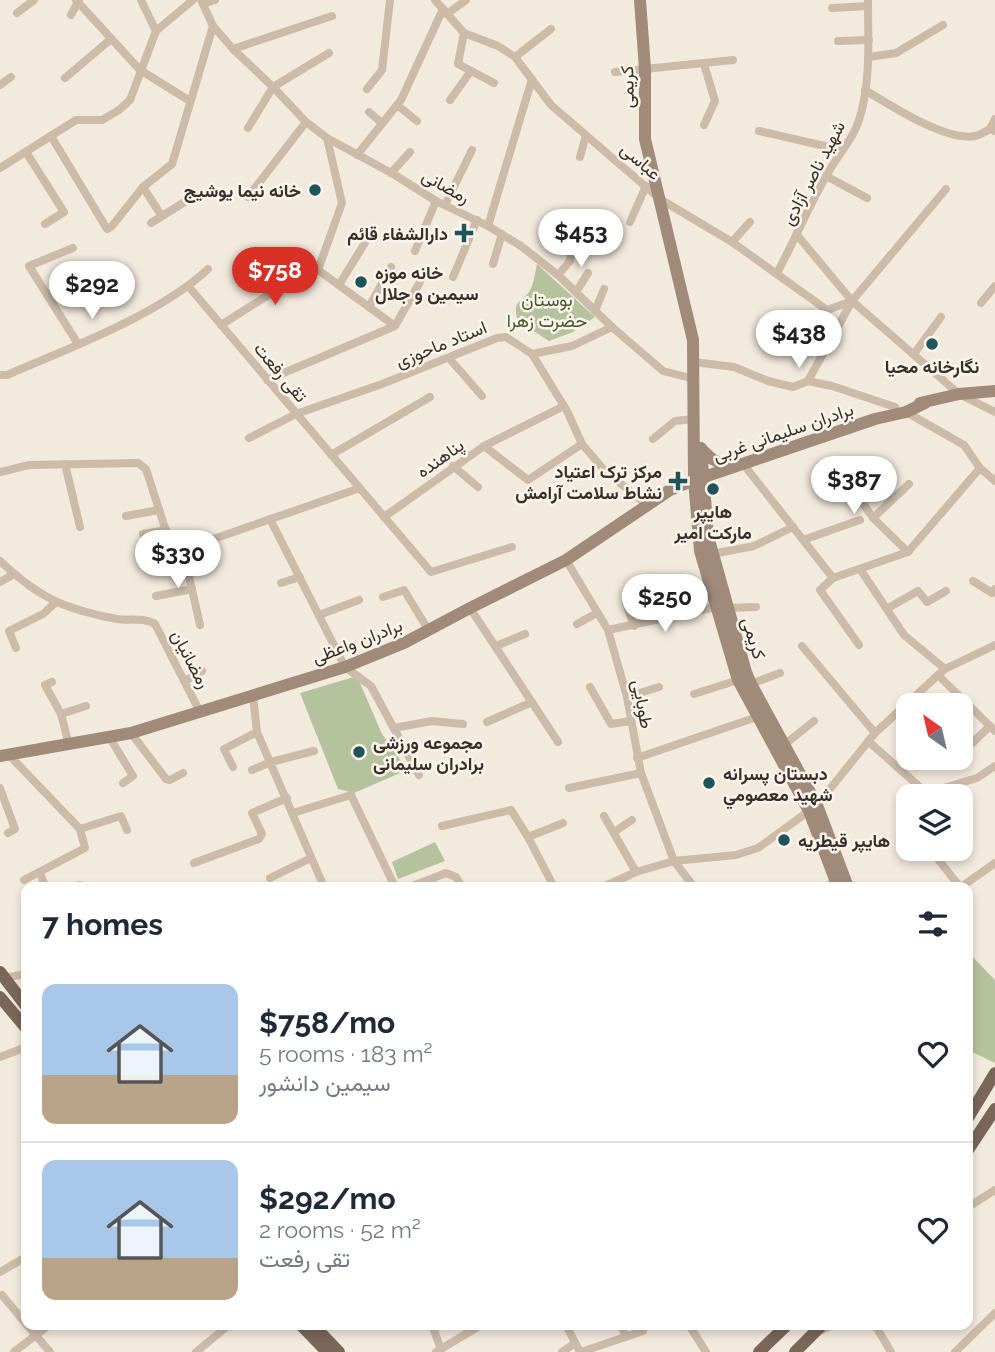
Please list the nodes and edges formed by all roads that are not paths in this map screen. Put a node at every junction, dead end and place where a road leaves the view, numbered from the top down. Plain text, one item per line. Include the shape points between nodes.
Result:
1 (34, 0) edge
2 (77, 0) edge
3 (141, 0) edge
4 (193, 0) edge
5 (215, 0) edge
6 (390, 0) edge
7 (435, 0) edge
8 (466, 0) edge
9 (639, 0) edge
10 (202, 2) edge
11 (868, 3) edge
12 (832, 8) dead end
13 (445, 11) junction
14 (18, 13) dead end
15 (71, 15) dead end
16 (332, 16) dead end
17 (943, 25) dead end
18 (213, 26) junction
19 (551, 29) dead end
20 (156, 32) junction
21 (464, 33) junction
22 (111, 39) junction
23 (869, 40) junction
24 (838, 41) dead end
25 (233, 50) junction
26 (329, 53) dead end
27 (515, 57) junction
28 (869, 57) junction
29 (733, 60) dead end
30 (704, 64) junction
31 (645, 69) junction
32 (140, 70) junction
33 (471, 71) junction
34 (615, 72) dead end
35 (11, 77) dead end
36 (65, 78) dead end
37 (484, 78) junction
38 (532, 79) junction
39 (494, 83) dead end
40 (0, 85) edge
41 (274, 87) junction
42 (479, 87) dead end
43 (367, 89) dead end
44 (865, 90) junction
45 (450, 100) dead end
46 (190, 101) junction
47 (397, 105) junction
48 (369, 112) dead end
49 (995, 119) edge
50 (417, 121) dead end
51 (306, 122) junction
52 (383, 123) junction
53 (704, 125) dead end
54 (248, 128) dead end
55 (993, 130) edge
56 (760, 131) dead end
57 (586, 135) junction
58 (51, 136) junction
59 (327, 138) junction
60 (472, 150) dead end
61 (842, 150) junction
62 (26, 152) junction
63 (410, 152) dead end
64 (357, 155) junction
65 (580, 157) dead end
66 (0, 168) edge
67 (391, 173) junction
68 (825, 176) junction
69 (646, 186) junction
70 (143, 187) junction
71 (946, 189) dead end
72 (198, 193) dead end
73 (248, 197) dead end
74 (660, 198) junction
75 (867, 198) dead end
76 (436, 201) junction
77 (445, 205) junction
78 (161, 215) junction
79 (477, 220) junction
80 (629, 222) dead end
81 (750, 222) dead end
82 (151, 223) dead end
83 (45, 224) dead end
84 (488, 226) junction
85 (502, 234) junction
86 (797, 235) junction
87 (366, 241) dead end
88 (732, 242) junction
89 (73, 248) dead end
90 (571, 250) dead end
91 (415, 251) dead end
92 (493, 264) dead end
93 (391, 267) dead end
94 (208, 269) dead end
95 (318, 270) junction
96 (587, 273) dead end
97 (777, 274) junction
98 (558, 275) junction
99 (453, 277) dead end
100 (420, 282) dead end
101 (340, 285) junction
102 (189, 287) junction
103 (995, 288) edge
104 (604, 289) dead end
105 (576, 292) junction
106 (852, 301) junction
107 (981, 303) dead end
108 (369, 307) junction
109 (596, 311) junction
110 (942, 317) dead end
111 (221, 326) junction
112 (395, 326) junction
113 (612, 327) junction
114 (78, 344) junction
115 (532, 354) junction
116 (914, 354) junction
117 (449, 358) junction
118 (694, 362) junction
119 (0, 375) edge
120 (694, 379) junction
121 (267, 380) junction
122 (808, 381) junction
123 (995, 391) edge
124 (959, 394) junction
125 (482, 396) dead end
126 (430, 397) dead end
127 (565, 406) junction
128 (901, 410) junction
129 (995, 412) edge
130 (296, 414) junction
131 (693, 419) junction
132 (249, 438) dead end
133 (653, 439) dead end
134 (582, 444) junction
135 (484, 446) junction
136 (701, 448) junction
137 (331, 455) junction
138 (65, 464) junction
139 (744, 465) junction
140 (820, 465) dead end
141 (453, 466) junction
142 (730, 468) junction
143 (980, 468) junction
144 (0, 472) edge
145 (699, 479) junction
146 (995, 481) edge
147 (909, 484) dead end
148 (478, 487) dead end
149 (360, 488) junction
150 (647, 505) junction
151 (159, 510) junction
152 (126, 516) dead end
153 (384, 517) junction
154 (873, 518) junction
155 (270, 519) junction
156 (860, 520) dead end
157 (80, 527) dead end
158 (793, 527) junction
159 (166, 530) junction
160 (143, 534) dead end
161 (803, 541) junction
162 (512, 547) dead end
163 (183, 549) junction
164 (908, 552) junction
165 (712, 554) junction
166 (566, 560) junction
167 (0, 561) edge
168 (860, 569) junction
169 (14, 574) junction
170 (300, 577) junction
171 (833, 578) junction
172 (973, 581) dead end
173 (0, 582) edge
174 (281, 583) dead end
175 (192, 589) junction
176 (995, 589) edge
177 (946, 592) dead end
178 (156, 596) dead end
179 (383, 597) dead end
180 (635, 597) dead end
181 (359, 600) dead end
182 (55, 603) junction
183 (470, 607) junction
184 (721, 607) junction
185 (756, 607) dead end
186 (888, 608) junction
187 (597, 613) junction
188 (319, 615) junction
189 (577, 624) dead end
190 (200, 625) dead end
191 (634, 626) junction
192 (608, 630) junction
193 (429, 631) junction
194 (525, 634) dead end
195 (859, 645) dead end
196 (995, 645) edge
197 (496, 646) junction
198 (802, 646) dead end
199 (16, 648) dead end
200 (345, 667) junction
201 (202, 671) dead end
202 (941, 672) junction
203 (780, 673) dead end
204 (738, 680) junction
205 (185, 681) junction
206 (52, 682) dead end
207 (751, 684) junction
208 (590, 687) dead end
209 (659, 687) dead end
210 (694, 694) dead end
211 (253, 696) junction
212 (627, 697) junction
213 (532, 702) junction
214 (86, 706) dead end
215 (200, 712) junction
216 (61, 714) junction
217 (757, 718) junction
218 (631, 721) junction
219 (814, 721) dead end
220 (487, 722) dead end
221 (463, 724) dead end
222 (611, 724) junction
223 (598, 727) dead end
224 (394, 728) junction
225 (993, 728) edge
226 (257, 732) junction
227 (131, 733) junction
228 (875, 733) junction
229 (110, 737) junction
230 (868, 741) junction
231 (558, 742) dead end
232 (973, 744) edge
233 (69, 745) junction
234 (784, 745) junction
235 (314, 751) dead end
236 (4, 755) edge
237 (637, 758) junction
238 (271, 762) junction
239 (995, 766) edge
240 (233, 767) dead end
241 (252, 770) dead end
242 (183, 773) dead end
243 (641, 773) junction
244 (419, 775) dead end
245 (123, 783) dead end
246 (917, 784) edge
247 (960, 784) edge
248 (0, 788) edge
249 (569, 788) dead end
250 (286, 798) junction
251 (813, 808) junction
252 (293, 813) junction
253 (604, 816) dead end
254 (632, 820) dead end
255 (563, 822) dead end
256 (442, 826) dead end
257 (80, 830) junction
258 (127, 830) dead end
259 (8, 832) dead end
260 (614, 832) junction
261 (528, 837) junction
262 (311, 858) junction
263 (674, 861) junction
264 (940, 861) edge
265 (194, 863) dead end
266 (992, 865) edge
267 (40, 872) junction
268 (636, 872) junction
269 (995, 875) edge
270 (270, 878) dead end
271 (24, 880) dead end
272 (43, 882) edge
273 (322, 882) edge
274 (394, 882) edge
275 (423, 882) edge
276 (459, 882) edge
277 (551, 882) edge
278 (622, 882) edge
279 (690, 882) edge
280 (836, 882) edge
281 (957, 882) edge
282 (968, 882) edge
283 (21, 974) edge
284 (2, 975) edge
285 (0, 997) edge
286 (21, 1000) edge
287 (21, 1022) edge
288 (21, 1049) edge
289 (0, 1057) edge
290 (995, 1073) edge
291 (995, 1109) edge
292 (973, 1110) edge
293 (973, 1142) edge
294 (995, 1191) edge
295 (973, 1204) edge
296 (21, 1260) edge
297 (0, 1272) edge
298 (2, 1295) dead end
299 (995, 1313) edge
300 (21, 1319) edge
301 (30, 1330) edge
302 (42, 1330) edge
303 (223, 1330) edge
304 (305, 1330) edge
305 (318, 1330) edge
306 (433, 1330) edge
307 (473, 1330) edge
308 (568, 1330) edge
309 (623, 1330) edge
310 (692, 1330) edge
311 (782, 1330) edge
312 (816, 1330) edge
313 (821, 1330) edge
314 (878, 1330) edge
315 (643, 1331) dead end
316 (812, 1334) junction
317 (35, 1335) junction
318 (625, 1337) junction
319 (575, 1343) junction
320 (320, 1350) edge
321 (438, 1351) edge
322 (13, 1352) edge
323 (50, 1352) edge
324 (196, 1352) edge
325 (339, 1352) edge
326 (562, 1352) edge
327 (580, 1352) edge
328 (706, 1352) edge
329 (759, 1352) edge
330 (794, 1352) edge
331 (891, 1352) edge
332 (955, 1352) edge

1 - 14 street
2 - 15 street
2 - 22 street
3 - 20 street
4 - 20 street
5 - 10 street
6 - 43 street via 383,70
7 - 13 street, عباسی
8 - 13 street
9 - 31 main road, کریمی
10 - 18 street, رمضانی
11 - 12 street
11 - 23 street, شهید ناصر آزادی
13 - 21 street, عباسی
13 - 47 street
16 - 25 street
17 - 28 street via 896,53
18 - 25 street, رمضانی
18 - 46 street
19 - 27 street
20 - 32 street
21 - 27 street, عباسی
21 - 33 street via 458,64
22 - 32 street
22 - 36 street
23 - 24 street
23 - 28 street, شهید ناصر آزادی
25 - 41 street, رمضانی
26 - 41 street
27 - 38 street, عباسی
28 - 44 street, شهید ناصر آزادی
29 - 30 street
30 - 31 street
30 - 53 street via 715,101
31 - 34 street
31 - 74 main road, کریمی via 645,139
32 - 46 street
32 - 58 street via 130,100 119,110 102,120 76,120
33 - 37 street
33 - 45 street
35 - 40 street
37 - 39 street
37 - 42 street
38 - 57 street, عباسی via 551,105
38 - 84 street
41 - 51 street, رمضانی
41 - 54 street
44 - 55 street via 944,132 975,136
44 - 61 street, شهید ناصر آزادی via 857,127
46 - 70 street via 172,164
47 - 50 street
47 - 52 street
48 - 52 street
49 - 55 street
51 - 59 street, رمضانی
51 - 73 street
52 - 64 street
56 - 61 street
57 - 65 street
57 - 69 street, عباسی
58 - 62 street
58 - 70 street via 107,229
59 - 64 street, رمضانی
59 - 95 street via 342,203
60 - 77 street
61 - 68 street, شهید ناصر آزادی
62 - 66 street
62 - 83 street via 64,212
63 - 67 street
64 - 67 street, رمضانی
67 - 76 street, رمضانی
68 - 75 street
68 - 86 street, شهید ناصر آزادی
69 - 74 street, عباسی
69 - 80 street
70 - 78 street
71 - 106 street
72 - 78 street
74 - 88 street, عباسی
74 - 118 main road, کریمی
76 - 77 street, رمضانی
76 - 91 street
77 - 79 street, رمضانی
78 - 82 street
79 - 84 street, رمضانی
79 - 99 street
81 - 88 street
84 - 85 street, رمضانی
85 - 92 street
85 - 98 street, رمضانی
86 - 97 street, شهید ناصر آزادی
86 - 106 street
87 - 101 street
88 - 97 street, عباسی
89 - 114 street via 29,266
90 - 98 street via 570,261
93 - 108 street
94 - 102 street
95 - 101 street
95 - 111 street via 270,293
96 - 105 street
97 - 106 street, عباسی via 827,310
98 - 105 street, رمضانی
100 - 112 street
101 - 108 street
102 - 111 street, تقی رفعت
102 - 114 street
103 - 107 street
104 - 109 street
105 - 109 street, رمضانی
106 - 116 street
106 - 122 street
108 - 112 street
109 - 113 street, رمضانی
110 - 116 street
111 - 121 street, تقی رفعت
112 - 121 street
113 - 115 street via 572,346
113 - 120 street, رمضانی via 663,371
114 - 119 street
115 - 117 street, استاد ماحوزی via 502,337
115 - 127 street, استاد ماحوزی
116 - 124 street
117 - 125 street
117 - 130 street, استاد ماحوزی
118 - 120 main road, کریمی
118 - 122 street via 734,367 793,387
120 - 131 main road, کریمی
120 - 136 main road, کریمی
121 - 130 street, تقی رفعت
122 - 128 street
123 - 124 main road, برادران سلیمانی غربی
124 - 128 main road, برادران سلیمانی غربی
124 - 129 street
126 - 137 street
127 - 134 street, استاد ماحوزی
127 - 135 street
128 - 139 main road, برادران سلیمانی غربی
128 - 143 street via 964,445
130 - 132 street, استاد ماحوزی
130 - 137 street, تقی رفعت
131 - 133 street via 676,421
131 - 145 main road, کریمی
134 - 135 street, پناهنده via 528,480
134 - 150 street, استاد ماحوزی via 605,471
135 - 141 street, پناهنده
136 - 142 main road
136 - 145 main road, کریمی
137 - 149 street, تقی رفعت
138 - 144 street
138 - 151 street via 138,463 146,469
138 - 157 street
139 - 142 main road, برادران سلیمانی غربی
139 - 158 street
140 - 154 street via 832,481 856,495
141 - 148 street
141 - 153 street, پناهنده
142 - 145 main road, برادران سلیمانی غربی
143 - 146 street
143 - 164 street
145 - 150 main road, برادران واعظی
145 - 165 main road, کریمی
145 - 184 main road, کریمی via 700,551
147 - 154 street
149 - 153 street, تقی رفعت
149 - 155 street
150 - 166 main road, برادران واعظی
151 - 152 street
151 - 159 street
153 - 162 street, تقی رفعت via 431,572
154 - 164 street
155 - 163 street
155 - 170 street
156 - 161 street
158 - 161 street
158 - 165 street via 754,546
159 - 160 street
159 - 163 street via 173,552
161 - 171 street
163 - 175 street
164 - 168 street
165 - 184 main road, کریمی
166 - 183 main road, برادران واعظی
166 - 187 street, طوبایی
167 - 169 street, رمضانیان
168 - 171 street
168 - 186 street
169 - 173 street
169 - 182 street, رمضانیان
170 - 174 street
170 - 188 street
171 - 195 street via 820,590
172 - 176 street via 992,593
175 - 178 street
175 - 190 street
177 - 186 street via 927,602 918,591
179 - 193 street via 404,590
180 - 191 street via 626,603
181 - 188 street
182 - 199 street via 9,631
182 - 205 street, رمضانیان via 155,624
183 - 193 main road, برادران واعظی
183 - 197 street
184 - 185 street
184 - 191 street
184 - 204 main road, کریمی
184 - 207 main road, کریمی
186 - 202 street via 904,635
187 - 189 street
187 - 192 street, طوبایی
188 - 200 street
191 - 192 street
192 - 212 street, طوبایی
193 - 200 main road, برادران واعظی
194 - 197 street
196 - 202 street
197 - 213 street
198 - 228 street
200 - 211 main road, برادران واعظی
200 - 224 street via 371,686
201 - 205 street
202 - 225 street
202 - 228 street
203 - 207 street
204 - 210 street
204 - 217 main road, کریمی
205 - 215 street, رمضانیان
206 - 216 street via 46,685
207 - 234 main road, کریمی
208 - 222 street
209 - 212 street
211 - 215 main road, برادران واعظی
211 - 226 street
212 - 218 street, طوبایی
213 - 220 street
213 - 231 street
214 - 216 street
215 - 227 main road, برادران واعظی
216 - 233 street
217 - 237 street
217 - 251 main road, کریمی
218 - 222 street
218 - 237 street, طوبایی
219 - 234 street
221 - 224 street via 432,721
222 - 223 street
224 - 244 street
225 - 232 street
226 - 238 street
226 - 240 street via 224,749
227 - 229 main road, برادران واعظی
227 - 242 street via 166,779
228 - 230 street
229 - 233 main road, برادران واعظی
229 - 245 street via 133,776
230 - 246 street
230 - 251 street
233 - 236 main road, برادران واعظی
234 - 251 main road, کریمی
235 - 238 street
236 - 257 street
237 - 243 street, طوبایی
238 - 241 street
238 - 250 street
239 - 247 street
243 - 249 street
243 - 263 street, طوبایی
248 - 259 street via 15,829
250 - 252 street
250 - 265 street via 252,813 262,834 259,839
251 - 263 street via 758,848 736,855
251 - 280 main road, کریمی
252 - 262 street
252 - 274 street via 351,795
253 - 260 street
254 - 260 street
255 - 261 street
256 - 261 street via 511,810
257 - 258 street via 121,816
257 - 267 street via 85,848
260 - 268 street
261 - 277 street
262 - 270 street
262 - 273 street
263 - 268 street
263 - 279 street, طوبایی
264 - 281 street
266 - 269 street
266 - 282 street
267 - 271 street
267 - 272 street
268 - 278 street
275 - 276 street via 446,873
283 - 284 street
284 - 286 main road
285 - 287 main road
288 - 289 street
290 - 292 main road
291 - 293 main road
294 - 295 street
296 - 297 street
298 - 300 street
299 - 332 street
301 - 317 street
302 - 317 street
303 - 324 street
304 - 320 main road
305 - 325 main road
306 - 321 street
307 - 321 street
308 - 319 street
309 - 318 street
310 - 328 street
311 - 329 main road
312 - 316 main road
313 - 316 street
314 - 331 street
315 - 318 street
316 - 330 main road
317 - 322 street
317 - 323 street
318 - 327 street
319 - 326 street
319 - 327 street

